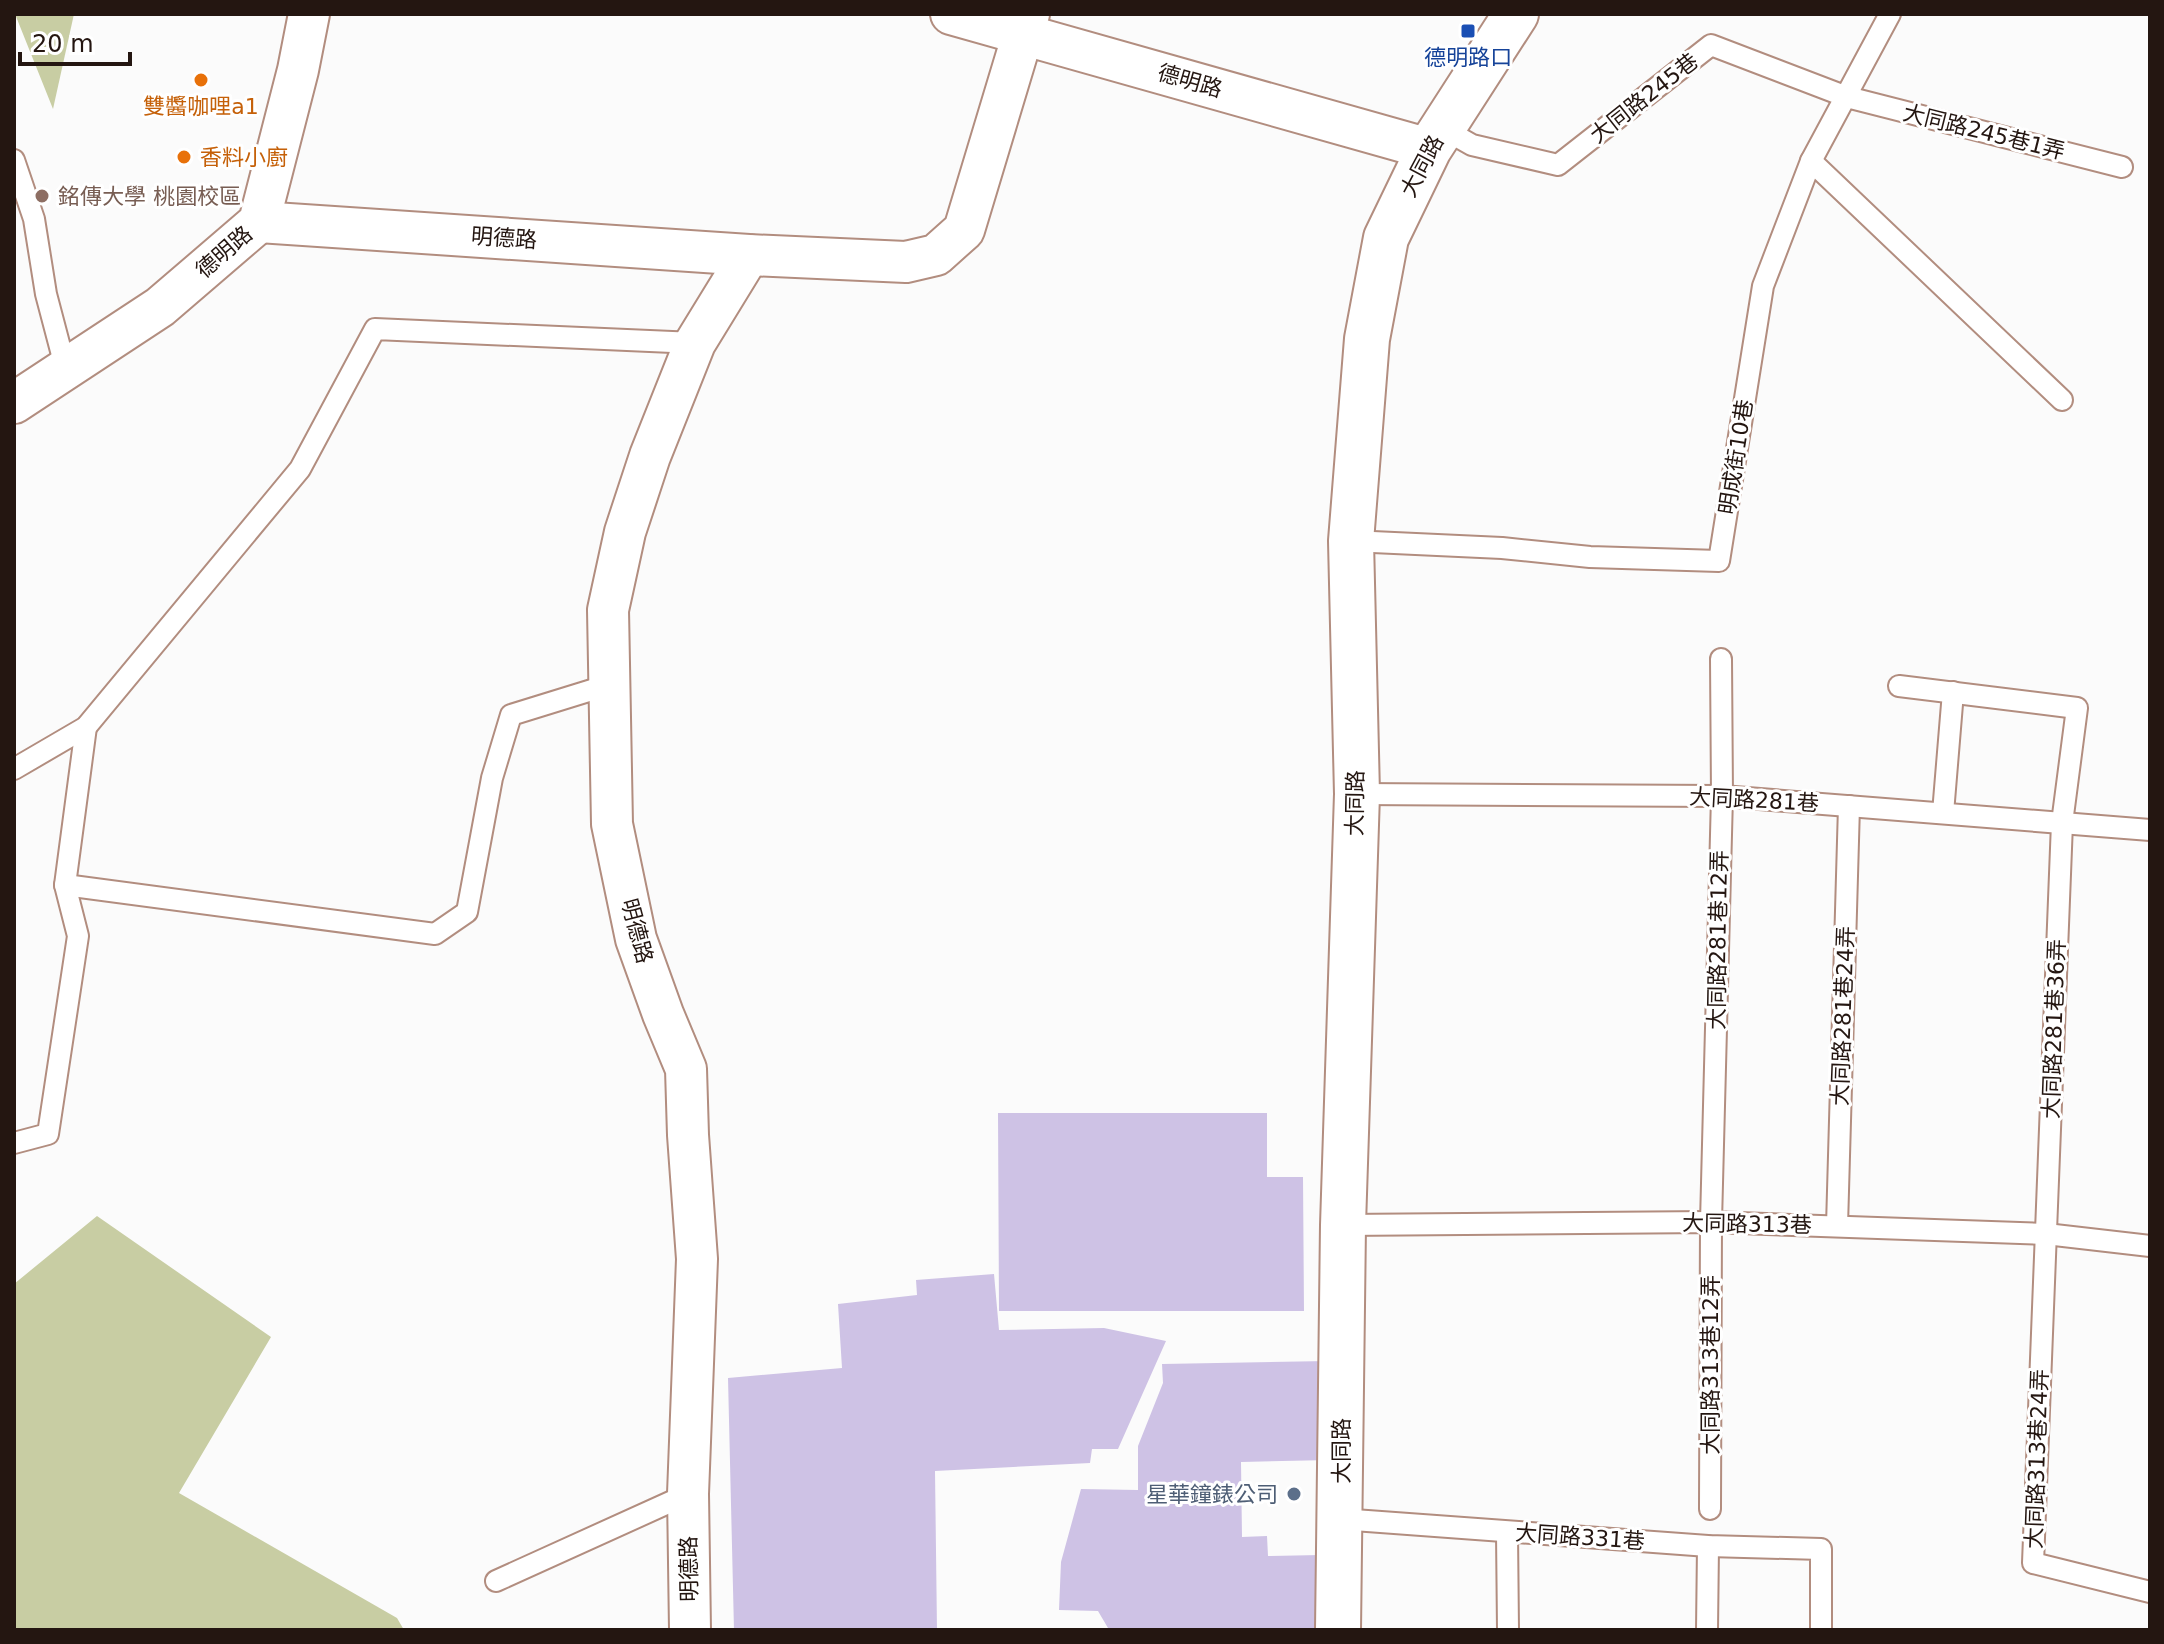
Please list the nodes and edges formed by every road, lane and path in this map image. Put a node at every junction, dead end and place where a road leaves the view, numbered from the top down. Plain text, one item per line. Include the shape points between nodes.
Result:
1 (309, 14) edge
2 (951, 14) edge
3 (1516, 14) edge
4 (1890, 14) edge
5 (1026, 24) edge
6 (1847, 97) junction
7 (1436, 139) junction
8 (14, 160) edge
9 (1811, 161) junction
10 (2122, 167) dead end
11 (259, 222) junction
12 (749, 255) junction
13 (695, 343) junction
14 (66, 370) junction
15 (2062, 400) dead end
16 (14, 403) edge
17 (1351, 541) junction
18 (1721, 659) dead end
19 (608, 685) junction
20 (1899, 686) dead end
21 (1953, 692) junction
22 (86, 727) junction
23 (14, 769) edge
24 (1357, 794) junction
25 (1722, 796) junction
26 (1849, 806) junction
27 (1943, 813) junction
28 (2062, 823) junction
29 (2150, 830) edge
30 (65, 885) junction
31 (14, 1143) edge
32 (1711, 1222) junction
33 (1343, 1225) junction
34 (1837, 1226) junction
35 (2046, 1234) junction
36 (2150, 1246) edge
37 (688, 1494) junction
38 (1710, 1509) dead end
39 (1340, 1519) junction
40 (1507, 1533) junction
41 (1708, 1546) junction
42 (496, 1581) dead end
43 (2150, 1592) edge
44 (690, 1630) edge
45 (1338, 1630) edge
46 (1508, 1630) edge
47 (1707, 1630) edge
48 (1821, 1630) edge

1 - 11 street, 德明路
2 - 5 street, 德明路
3 - 7 street, 大同路
4 - 6 lane, 明成街10巷
5 - 7 street, 德明路
5 - 12 street, 明德路 via 964,230 936,255 906,262
6 - 7 lane, 大同路245巷 via 1711,45 1558,165
6 - 9 lane, 明成街10巷
6 - 10 lane, 大同路245巷1弄
7 - 17 street, 大同路 via 1386,238 1367,339
8 - 14 lane via 34,219
9 - 15 lane
9 - 17 lane, 明成街10巷 via 1763,286 1719,561
11 - 12 street, 明德路
11 - 14 street, 德明路 via 160,307
12 - 13 street, 明德路
13 - 19 street, 明德路 via 625,532 608,610
13 - 22 lane via 375,329 300,469
14 - 16 street, 德明路
17 - 24 street, 大同路
18 - 25 lane, 大同路281巷12弄
19 - 30 lane via 511,715 492,778 467,912 435,934
19 - 37 street, 明德路 via 612,824 636,939 686,1069 697,1259
20 - 21 lane
21 - 27 lane
21 - 28 lane, 大同路281巷36弄 via 2077,708
22 - 23 lane
22 - 30 lane
24 - 25 lane, 大同路281巷
24 - 33 street, 大同路
25 - 26 lane, 大同路281巷
25 - 32 lane, 大同路281巷12弄
26 - 27 lane, 大同路281巷
26 - 34 lane, 大同路281巷24弄
27 - 28 lane, 大同路281巷
28 - 29 lane, 大同路281巷
28 - 35 lane, 大同路281巷36弄
30 - 31 lane via 78,936 48,1134
32 - 33 lane, 大同路313巷
32 - 34 lane, 大同路313巷
32 - 38 lane, 大同路313巷12弄
33 - 39 street, 大同路
34 - 35 lane, 大同路313巷
35 - 36 lane, 大同路313巷
35 - 43 lane, 大同路313巷24弄 via 2033,1563
37 - 42 lane
37 - 44 street, 明德路
39 - 40 lane, 大同路331巷
39 - 45 street, 大同路
40 - 41 lane, 大同路331巷
40 - 46 lane
41 - 47 lane
41 - 48 lane, 大同路331巷 via 1821,1549

